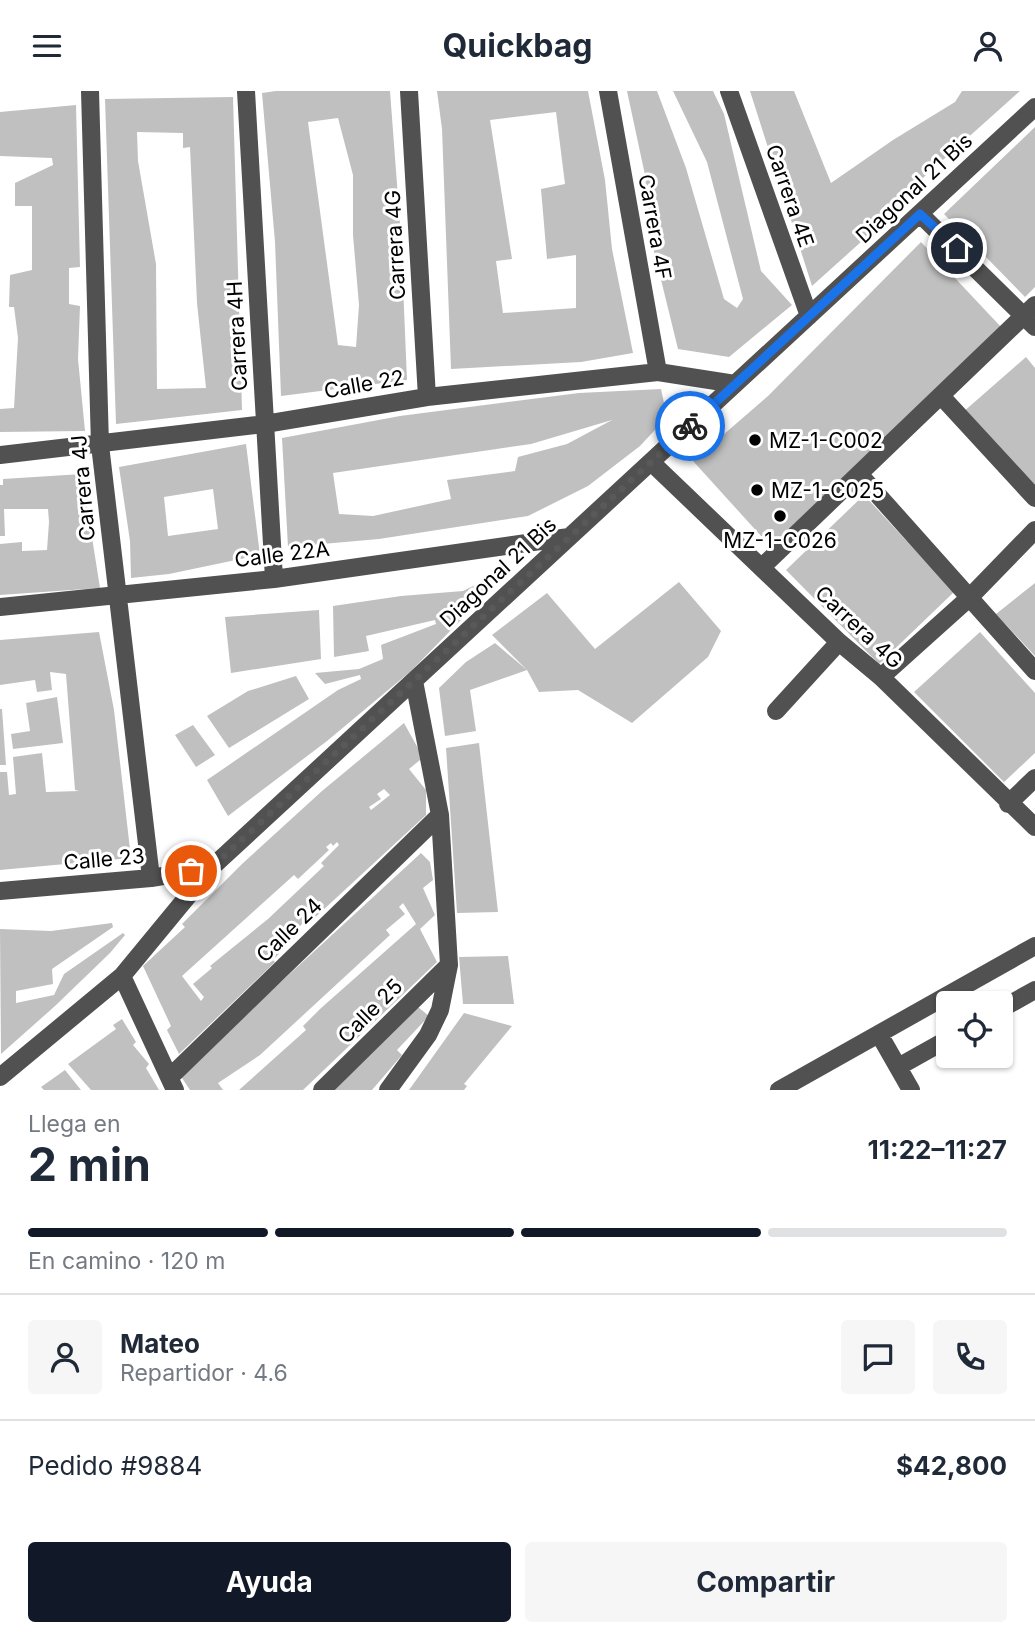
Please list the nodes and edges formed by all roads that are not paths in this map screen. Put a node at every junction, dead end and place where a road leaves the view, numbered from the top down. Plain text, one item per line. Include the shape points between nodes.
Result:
1 (90, 91) edge
2 (246, 91) edge
3 (409, 91) edge
4 (608, 91) edge
5 (729, 91) edge
6 (1035, 107) edge
7 (920, 214) junction
8 (808, 316) junction
9 (1031, 316) edge
10 (658, 372) junction
11 (735, 384) junction
12 (427, 397) junction
13 (942, 397) junction
14 (265, 424) junction
15 (100, 445) junction
16 (0, 455) edge
17 (651, 462) junction
18 (860, 475) junction
19 (1035, 498) edge
20 (1035, 530) edge
21 (569, 537) junction
22 (762, 566) junction
23 (274, 579) junction
24 (117, 596) junction
25 (969, 598) junction
26 (0, 607) edge
27 (839, 642) junction
28 (1035, 671) edge
29 (881, 677) junction
30 (414, 681) junction
31 (776, 711) dead end
32 (1035, 778) edge
33 (1008, 804) junction
34 (440, 815) junction
35 (1035, 827) edge
36 (211, 868) junction
37 (151, 878) junction
38 (0, 891) edge
39 (1035, 947) edge
40 (449, 965) junction
41 (122, 976) junction
42 (1035, 990) edge
43 (1013, 1002) edge
44 (879, 1034) junction
45 (936, 1045) edge
46 (898, 1067) junction
47 (0, 1077) edge
48 (172, 1084) edge
49 (322, 1090) edge
50 (388, 1090) edge
51 (779, 1090) edge
52 (911, 1090) edge

1 - 15 street, Carrera 4J
2 - 14 street, Carrera 4H
3 - 12 street, Carrera 4G
4 - 10 street, Carrera 4F
5 - 8 street, Carrera 4E
6 - 7 street, Diagonal 21 Bis
7 - 8 street, Diagonal 21 Bis
7 - 9 street
8 - 11 street, Diagonal 21 Bis
9 - 13 street
10 - 11 street, Calle 22
10 - 12 street, Calle 22
11 - 17 street, Diagonal 21 Bis
12 - 14 street, Calle 22
13 - 18 street
13 - 19 street
14 - 15 street, Calle 22
14 - 23 street, Carrera 4H
15 - 16 street, Calle 22
15 - 24 street, Carrera 4J
17 - 21 street, Diagonal 21 Bis
17 - 22 street, Carrera 4G
18 - 22 street
18 - 25 street
20 - 25 street
21 - 23 street, Calle 22A
21 - 30 street, Diagonal 21 Bis
22 - 27 street, Carrera 4G
23 - 24 street, Calle 22A
24 - 26 street, Calle 22A
24 - 37 street, Carrera 4J
25 - 28 street
25 - 29 street
27 - 29 street, Carrera 4G
27 - 31 street
29 - 33 street, Carrera 4G
30 - 34 street
30 - 36 street, Diagonal 21 Bis
32 - 33 street
33 - 35 street, Carrera 4G
34 - 40 street
34 - 48 street, Calle 24
36 - 37 street, Calle 23
36 - 41 street, Diagonal 21 Bis
37 - 38 street, Calle 23
39 - 44 street
40 - 49 street, Calle 25
40 - 50 street via 447,984 428,1035
41 - 47 street, Diagonal 21 Bis
41 - 48 street
42 - 43 street
44 - 46 street
44 - 51 street
45 - 46 street
46 - 52 street

